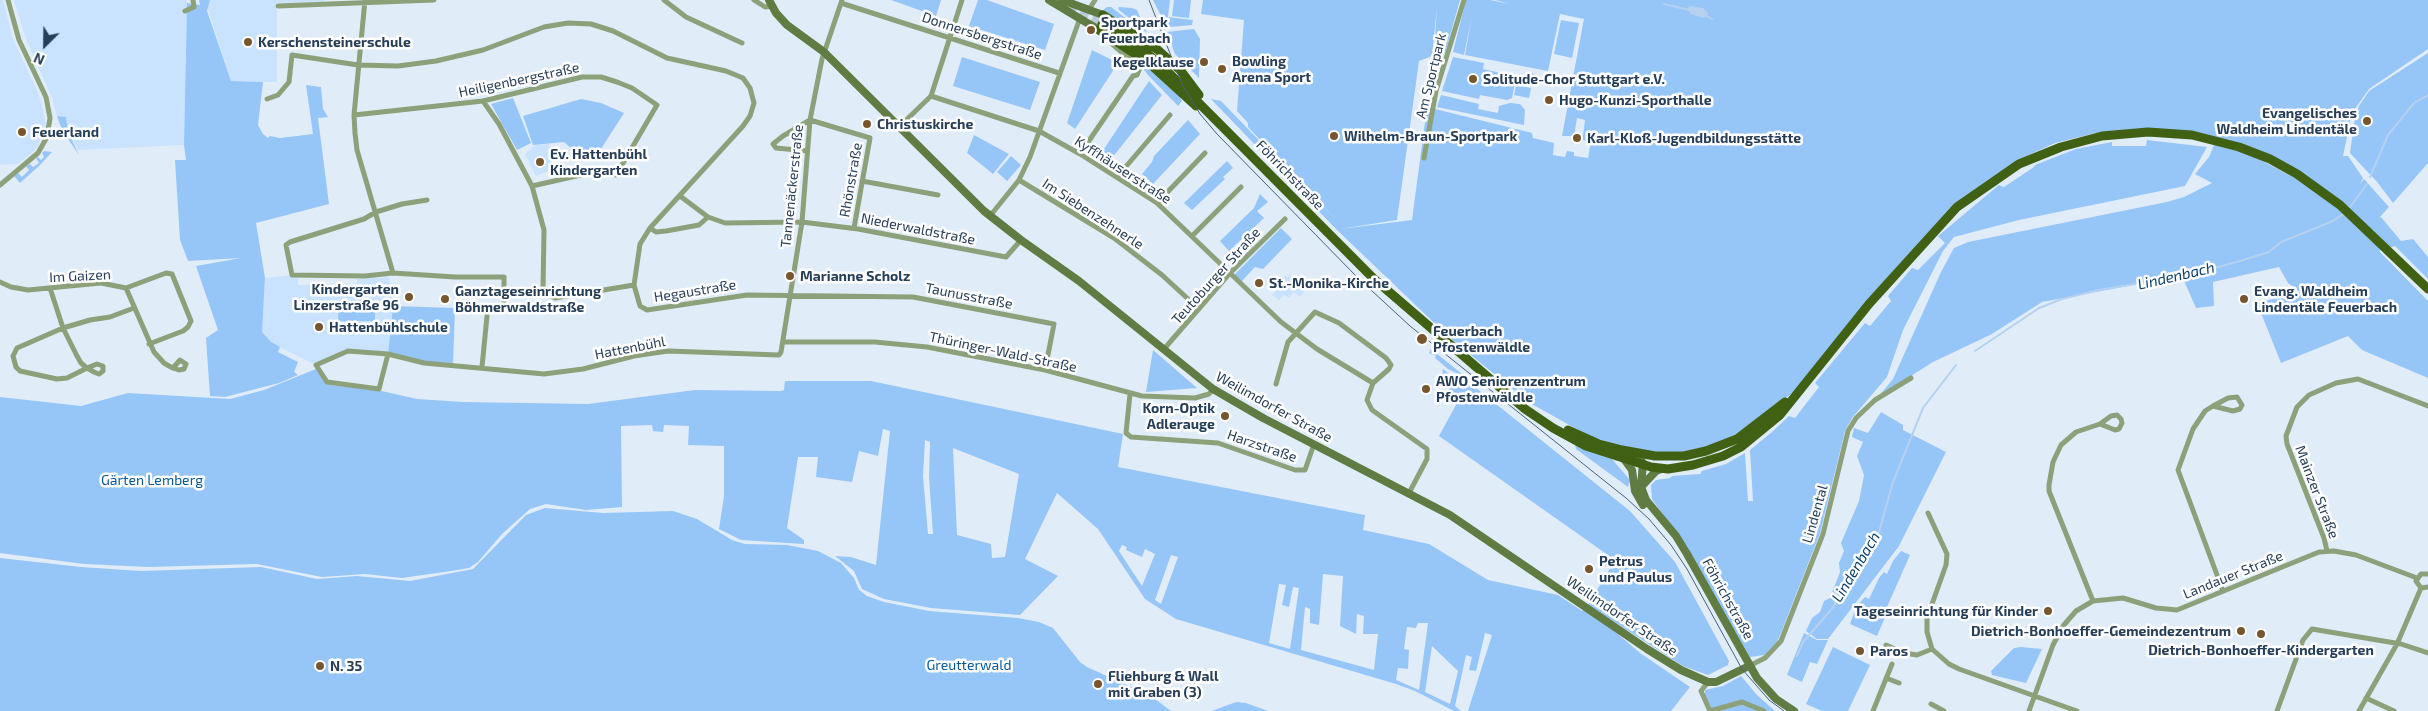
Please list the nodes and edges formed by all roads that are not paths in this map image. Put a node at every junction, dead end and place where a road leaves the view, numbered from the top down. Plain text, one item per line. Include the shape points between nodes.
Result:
1 (8, 0) edge
2 (193, 0) edge
3 (434, 0) edge
4 (664, 0) edge
5 (754, 0) edge
6 (962, 0) edge
7 (1049, 0) edge
8 (1062, 0) edge
9 (1095, 0) edge
10 (1464, 0) edge
11 (841, 1) edge
12 (365, 2) edge
13 (771, 3) edge
14 (278, 6) dead end
15 (1071, 7) junction
16 (185, 11) dead end
17 (1089, 12) junction
18 (1079, 15) junction
19 (1099, 23) junction
20 (950, 37) junction
21 (742, 43) dead end
22 (824, 52) junction
23 (358, 65) junction
24 (1059, 73) junction
25 (931, 96) junction
26 (267, 99) dead end
27 (483, 102) junction
28 (1170, 115) dead end
29 (354, 116) junction
30 (810, 120) junction
31 (1217, 120) junction
32 (899, 127) junction
33 (1039, 132) junction
34 (806, 151) junction
35 (1205, 153) dead end
36 (1080, 154) junction
37 (1424, 158) dead end
38 (1117, 177) junction
39 (1019, 180) junction
40 (862, 181) junction
41 (0, 186) edge
42 (532, 186) junction
43 (1241, 188) dead end
44 (938, 195) dead end
45 (680, 196) junction
46 (427, 200) dead end
47 (1157, 202) junction
48 (376, 212) junction
49 (990, 216) junction
50 (708, 217) junction
51 (1285, 219) dead end
52 (802, 222) junction
53 (650, 228) junction
54 (854, 228) junction
55 (1192, 234) junction
56 (1021, 240) junction
57 (393, 272) junction
58 (1229, 274) junction
59 (0, 282) edge
60 (634, 284) junction
61 (50, 288) junction
62 (126, 288) junction
63 (2428, 289) edge
64 (790, 295) junction
65 (504, 306) dead end
66 (134, 308) junction
67 (1199, 309) junction
68 (487, 316) dead end
69 (63, 328) junction
70 (1295, 333) junction
71 (783, 342) junction
72 (149, 344) junction
73 (1164, 349) junction
74 (781, 352) joint
75 (388, 354) junction
76 (482, 367) junction
77 (173, 368) dead end
78 (1045, 370) junction
79 (1911, 378) dead end
80 (1373, 383) junction
81 (1276, 384) dead end
82 (1213, 389) junction
83 (1799, 390) junction
84 (1508, 393) junction
85 (1130, 394) junction
86 (2213, 406) junction
87 (2428, 406) edge
88 (2100, 424) dead end
89 (1314, 444) junction
90 (1634, 453) junction
91 (1655, 456) junction
92 (1624, 459) junction
93 (1642, 464) junction
94 (1662, 469) junction
95 (1633, 476) junction
96 (1641, 487) junction
97 (1409, 493) junction
98 (1928, 514) dead end
99 (1682, 546) junction
100 (2327, 551) junction
101 (2428, 573) edge
102 (2417, 578) junction
103 (2428, 587) edge
104 (2422, 588) junction
105 (2223, 591) junction
106 (2094, 601) junction
107 (2397, 644) junction
108 (1886, 645) dead end
109 (1932, 650) junction
110 (2428, 653) edge
111 (1892, 664) dead end
112 (1749, 666) junction
113 (1886, 678) junction
114 (1708, 682) junction
115 (1899, 683) dead end
116 (2034, 697) junction
117 (2366, 698) junction
118 (1931, 704) dead end
119 (1710, 711) edge
120 (1764, 711) edge
121 (1794, 711) edge
122 (1873, 711) edge
123 (1944, 711) edge
124 (2029, 711) edge
125 (2077, 711) edge
126 (2277, 711) edge
127 (2359, 711) edge
128 (2394, 711) edge

1 - 41 street via 19,40 46,97 50,118 44,145
2 - 16 street via 194,7
3 - 12 street
4 - 21 street via 686,16
5 - 13 street via 765,7
6 - 20 street
7 - 15 street, Föhrichstraße
8 - 15 street, Föhrichstraße
9 - 17 street
10 - 37 street, Am Sportpark via 1436,91
11 - 20 street, Donnersbergstraße
11 - 22 street, Tannenäckerstraße
12 - 14 street
12 - 23 street
13 - 22 street, Weilimdorfer Straße via 787,25
15 - 17 street, Föhrichstraße
15 - 18 street, Föhrichstraße
17 - 18 street
17 - 19 street
17 - 19 street
18 - 19 street, Föhrichstraße
18 - 24 street
19 - 31 main road via 1203,113
19 - 31 main road, Föhrichstraße via 1148,54
19 - 36 street via 1101,35 1140,68
20 - 24 street, Donnersbergstraße
20 - 25 street
22 - 30 street, Tannenäckerstraße
22 - 32 street, Weilimdorfer Straße
23 - 26 street via 292,55 289,82 278,95
23 - 29 street
23 - 45 street, Hegaustraße via 398,66 436,61 483,50 544,27 583,24 613,31 667,58 743,78 754,103 750,116
24 - 33 street
25 - 32 street
25 - 33 street, Kyffhäuserstraße
27 - 29 street, Heiligenbergstraße
27 - 42 street via 499,124
27 - 42 street, Heiligenbergstraße via 582,77 601,77 632,88 657,104 616,175 594,172
28 - 38 street
29 - 48 street via 357,150
30 - 34 street, Tannenäckerstraße
30 - 34 street via 773,144 776,148
30 - 40 street, Rhönstraße via 870,138
31 - 84 main road, Föhrichstraße via 1342,249
32 - 49 street, Weilimdorfer Straße
33 - 36 street, Kyffhäuserstraße
33 - 39 street
34 - 52 street, Tannenäckerstraße
35 - 47 street
36 - 38 street, Kyffhäuserstraße
38 - 47 street, Kyffhäuserstraße
39 - 49 street
39 - 67 street, Im Siebenzehnerle via 1114,238
40 - 44 street
40 - 54 street, Rhönstraße
42 - 60 street via 544,230 543,292 555,298
43 - 55 street
45 - 50 street
45 - 53 street, Hegaustraße
46 - 48 street
47 - 55 street, Kyffhäuserstraße
48 - 57 street
48 - 57 street via 364,219 290,242 286,245 292,275 365,276
49 - 56 street, Weilimdorfer Straße
50 - 52 street, Niederwaldstraße via 731,223
50 - 53 street via 699,225 656,232
51 - 58 street, Teutoburger Straße
52 - 54 street, Niederwaldstraße
52 - 64 street, Tannenäckerstraße
53 - 60 street, Hegaustraße via 640,244
54 - 56 street, Niederwaldstraße via 1006,257
55 - 58 street, Kyffhäuserstraße
56 - 73 street, Weilimdorfer Straße via 1079,281
57 - 65 street via 455,278 504,277
58 - 67 street, Teutoburger Straße
58 - 70 street, Kyffhäuserstraße
59 - 61 street, Im Gaizen via 22,289
60 - 64 street, Hegaustraße via 640,306 647,310 747,295
61 - 62 street, Im Gaizen via 101,283
61 - 69 street
62 - 66 street, Im Gaizen
62 - 72 street via 166,273 172,274 191,321 183,331
63 - 83 main road via 2353,216 2314,185 2283,166 2239,146 2205,137 2135,132 2102,136 2038,156 2000,176 1957,207 1913,253
64 - 71 street, Tannenäckerstraße
64 - 78 street, Taunusstraße via 913,297 1054,324
66 - 69 street via 110,318
66 - 72 street, Im Gaizen
67 - 73 street, Teutoburger Straße
68 - 76 street
69 - 69 street via 87,368 57,379 16,368 13,356 16,348
70 - 80 street, Kyffhäuserstraße
70 - 80 street via 1315,312 1339,323 1389,361 1389,369
70 - 81 street via 1288,342
71 - 74 street, Tannenäckerstraße
71 - 78 street, Thüringer-Wald-Straße via 908,344
72 - 77 street, Im Gaizen via 159,359
73 - 82 street, Weilimdorfer Straße
74 - 76 street, Hattenbühl via 779,355 668,351 544,374
75 - 75 street, Hattenbühl via 348,351 316,366 327,382 379,389
75 - 76 street, Hattenbühl via 424,362
78 - 85 street, Thüringer-Wald-Straße
79 - 112 street, Lindental via 1875,400 1856,418 1848,431 1823,534 1781,641 1765,658
80 - 97 street via 1367,400 1372,410 1427,449 1427,458
82 - 85 street, Thüringer-Wald-Straße via 1209,394 1196,398
82 - 89 street, Weilimdorfer Straße
83 - 91 main road via 1748,432 1726,444 1696,454
83 - 94 main road via 1780,415 1741,447 1699,464
84 - 90 main road via 1574,433 1599,444
84 - 92 main road via 1565,436
85 - 89 street, Harzstraße via 1126,433 1131,437 1218,443 1295,470 1305,470
86 - 86 street via 2233,411 2242,405 2237,398 2228,398
86 - 105 street via 2196,423 2178,470
87 - 100 street, Mainzer Straße via 2358,379 2336,383 2310,394 2297,407 2286,436 2287,444
88 - 106 street via 2076,432 2061,445 2053,462 2049,485 2049,492
89 - 97 street, Weilimdorfer Straße
90 - 91 main road
90 - 93 street
91 - 93 street
92 - 93 main road
92 - 95 street, Föhrichstraße
93 - 94 main road
93 - 95 street
93 - 96 street
94 - 96 street via 1648,477
95 - 99 street, Föhrichstraße via 1634,490 1640,502
96 - 99 street, Föhrichstraße via 1646,500
97 - 114 street, Weilimdorfer Straße via 1487,538 1658,656
98 - 109 street via 1947,554 1927,618
99 - 112 street, Föhrichstraße
100 - 102 street, Landauer Straße via 2356,555
100 - 105 street, Landauer Straße
101 - 102 street
102 - 104 street via 2417,584
103 - 104 street
104 - 107 street
105 - 106 street, Landauer Straße via 2177,610 2156,608 2123,598
106 - 116 street, Landauer Straße via 2076,611 2063,626
107 - 110 street
107 - 117 street
107 - 126 street via 2312,629 2303,640
108 - 109 street via 1917,655
109 - 116 street via 1959,669
111 - 113 street
112 - 114 street via 1722,681
112 - 121 street, Föhrichstraße via 1764,687
113 - 115 street
113 - 122 street
114 - 119 street via 1702,691
116 - 124 street, Landauer Straße
116 - 125 street
117 - 127 street
117 - 128 street
118 - 123 street
119 - 120 street via 1742,702

